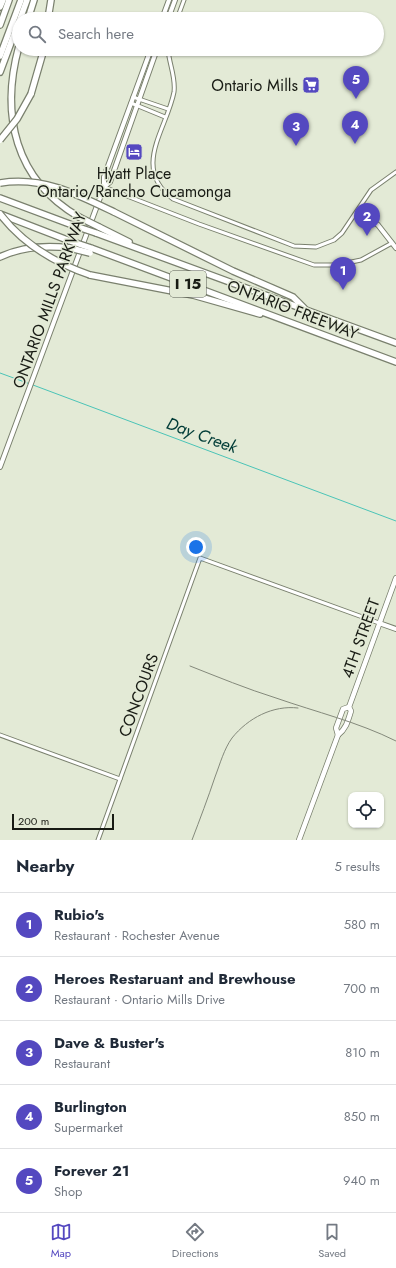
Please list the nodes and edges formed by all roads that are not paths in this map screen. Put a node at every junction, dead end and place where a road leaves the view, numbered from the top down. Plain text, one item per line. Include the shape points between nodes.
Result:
1 (3, 0) edge
2 (9, 0) edge
3 (21, 0) edge
4 (27, 0) edge
5 (34, 0) edge
6 (51, 0) edge
7 (169, 0) edge
8 (175, 0) edge
9 (184, 0) edge
10 (0, 7) edge
11 (16, 12) edge
12 (22, 12) edge
13 (30, 12) edge
14 (49, 12) edge
15 (165, 12) edge
16 (171, 12) edge
17 (180, 12) edge
18 (12, 24) edge
19 (0, 25) edge
20 (12, 39) edge
21 (0, 56) edge
22 (16, 56) edge
23 (42, 56) edge
24 (148, 56) edge
25 (154, 56) edge
26 (169, 56) edge
27 (0, 72) edge
28 (133, 97) junction
29 (139, 99) junction
30 (131, 103) junction
31 (137, 105) junction
32 (168, 109) junction
33 (165, 117) junction
34 (0, 140) edge
35 (396, 172) edge
36 (0, 183) edge
37 (104, 187) junction
38 (0, 198) edge
39 (358, 210) junction
40 (0, 214) edge
41 (392, 243) junction
42 (396, 248) edge
43 (90, 250) junction
44 (149, 252) junction
45 (0, 257) edge
46 (305, 309) junction
47 (286, 320) junction
48 (396, 343) edge
49 (396, 362) edge
50 (0, 467) edge
51 (396, 578) edge
52 (380, 623) junction
53 (396, 629) edge
54 (349, 707) junction
55 (0, 735) edge
56 (338, 735) junction
57 (120, 779) junction
58 (98, 840) edge
59 (299, 840) edge

1 - 10 highway
2 - 19 highway
3 - 11 highway
4 - 12 highway
5 - 13 highway
6 - 14 highway
7 - 15 main road
8 - 16 main road
9 - 17 street
18 - 21 highway
20 - 27 highway
22 - 44 highway, bridge via 10,75 10,116 24,163 48,194 64,208
23 - 34 highway, bridge via 31,94 18,119
24 - 28 main road, ONTARIO MILLS PARKWAY
25 - 29 main road, ONTARIO MILLS PARKWAY
26 - 32 street via 174,82
28 - 29 street
28 - 30 main road, ONTARIO MILLS PARKWAY
29 - 31 main road, ONTARIO MILLS PARKWAY
29 - 32 street
30 - 31 street
30 - 37 main road, ONTARIO MILLS PARKWAY via 104,177
31 - 33 street
31 - 37 main road, ONTARIO MILLS PARKWAY via 110,182
32 - 33 street
33 - 39 street via 154,148 153,169 160,186 177,201 294,246 307,248 319,247 337,238
35 - 39 street via 372,190
36 - 46 highway, bridge via 49,184 77,194 233,271 293,297
37 - 41 street via 314,265 340,265 361,260
37 - 50 main road, ONTARIO MILLS PARKWAY
38 - 44 highway, ONTARIO FREEWAY / I 15, bridge
39 - 41 main road via 378,225
40 - 43 highway, ONTARIO FREEWAY / I 15, bridge
40 - 47 highway, bridge via 36,249 61,264 90,275 193,295
41 - 42 main road
43 - 45 highway, bridge via 40,246
43 - 47 highway, ONTARIO FREEWAY / I 15 via 122,259
44 - 46 highway, ONTARIO FREEWAY / I 15
46 - 48 highway, ONTARIO FREEWAY / I 15
47 - 49 highway, ONTARIO FREEWAY / I 15
51 - 52 main road, 4TH STREET
52 - 53 main road
52 - 54 main road, 4TH STREET
52 - 57 street, CONCOURS via 200,558
54 - 56 main road, 4TH STREET via 351,711 344,731
54 - 56 main road, 4TH STREET via 343,709 336,728
55 - 57 street
56 - 59 main road, 4TH STREET
57 - 58 street, CONCOURS

